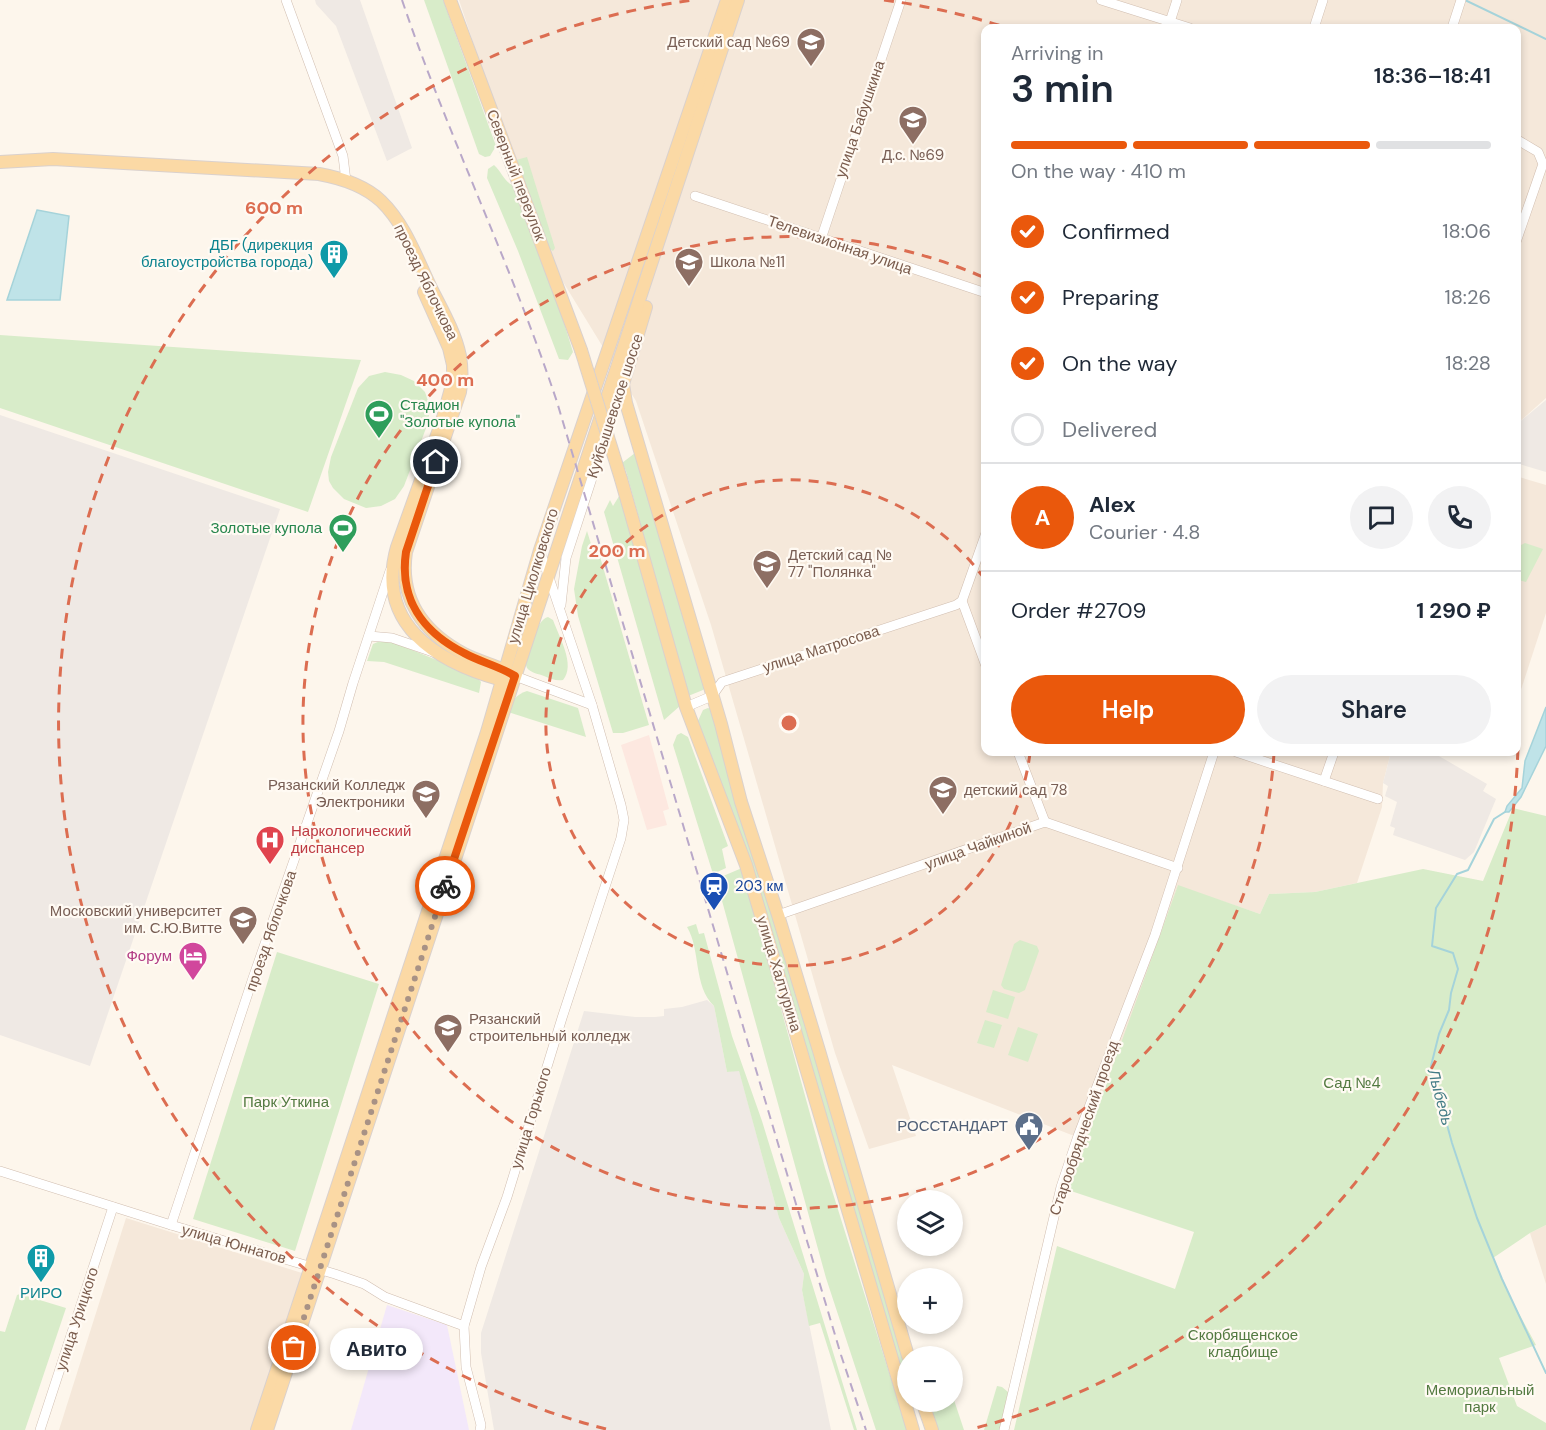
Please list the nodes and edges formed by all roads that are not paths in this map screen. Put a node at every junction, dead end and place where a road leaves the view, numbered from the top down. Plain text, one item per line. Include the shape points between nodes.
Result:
1 (286, 0) edge
2 (450, 0) edge
3 (727, 0) edge
4 (738, 0) edge
5 (901, 0) edge
6 (1101, 0) edge
7 (1177, 0) edge
8 (1323, 0) edge
9 (1461, 0) edge
10 (1166, 24) edge
11 (1169, 24) edge
12 (1315, 24) edge
13 (1453, 24) edge
14 (1521, 142) edge
15 (0, 162) edge
16 (346, 181) junction
17 (695, 196) dead end
18 (673, 201) junction
19 (1521, 228) edge
20 (821, 239) junction
21 (981, 291) edge
22 (638, 307) joint
23 (581, 350) joint
24 (623, 384) junction
25 (981, 547) edge
26 (540, 550) junction
27 (393, 563) junction
28 (548, 573) junction
29 (962, 602) junction
30 (561, 611) junction
31 (369, 636) junction
32 (981, 653) edge
33 (440, 655) junction
34 (507, 675) junction
35 (712, 696) junction
36 (592, 705) junction
37 (686, 707) junction
38 (1020, 756) edge
39 (1213, 756) edge
40 (1248, 756) edge
41 (1333, 756) edge
42 (1324, 781) junction
43 (1378, 799) dead end
44 (1046, 822) junction
45 (1178, 868) junction
46 (778, 915) junction
47 (0, 1171) edge
48 (113, 1207) junction
49 (171, 1225) junction
50 (316, 1268) junction
51 (464, 1326) junction
52 (905, 1346) edge
53 (272, 1400) junction
54 (926, 1412) edge
55 (40, 1430) edge
56 (257, 1430) edge
57 (267, 1430) edge
58 (480, 1430) edge
59 (913, 1430) edge
60 (932, 1430) edge
61 (1004, 1430) edge

1 - 16 street via 343,156
2 - 23 main road, Северный переулок
3 - 26 main road, улица Циолковского
4 - 18 main road, Куйбышевское шоссе
5 - 20 street, улица Бабушкина
6 - 10 street
7 - 11 street
8 - 12 street
9 - 13 street
14 - 19 street via 1538,152 1543,164
15 - 16 main road, проезд Яблочкова via 65,160 319,174
16 - 27 main road, проезд Яблочкова via 370,200 395,233 442,331 453,365 449,400
16 - 34 main road, проезд Яблочкова via 380,201 398,224 452,330 462,366 460,392 406,552 409,598 425,624 449,645
17 - 20 street, Телевизионная улица
18 - 22 main road, Куйбышевское шоссе
18 - 24 main road, Куйбышевское шоссе
20 - 21 street, Телевизионная улица
22 - 28 main road, улица Циолковского
23 - 37 main road, улица Халтурина, bridge
24 - 30 street, Куйбышевское шоссе via 566,558
24 - 35 main road, улица Халтурина
25 - 29 street
26 - 28 street, улица Горького
26 - 34 main road, улица Циолковского
27 - 31 street, проезд Яблочкова
27 - 33 main road, проезд Яблочкова via 392,587 404,620
28 - 30 street, улица Горького
28 - 34 main road, улица Циолковского
29 - 32 street
29 - 35 street, улица Матросова via 722,682
30 - 36 street, улица Горького
31 - 33 street, проезд Яблочкова via 392,638
31 - 49 street, проезд Яблочкова
33 - 34 main road, проезд Яблочкова via 477,673
34 - 36 street
34 - 50 main road, улица Циолковского
35 - 37 street, улица Матросова
35 - 46 main road, улица Халтурина
36 - 51 street, улица Горького via 621,805 621,838
37 - 59 main road, улица Халтурина via 746,865
38 - 44 street
39 - 45 street, Старообрядческий проезд
40 - 42 street
41 - 42 street
42 - 43 street
44 - 45 street, улица Чайкиной
44 - 46 street, улица Чайкиной
45 - 61 street, Старообрядческий проезд via 1061,1187
46 - 52 main road, улица Халтурина
47 - 48 street, улица Юннатов
48 - 49 street, улица Юннатов
48 - 55 street, улица Урицкого
49 - 50 street, улица Юннатов
50 - 51 street, улица Юннатов
50 - 53 main road, улица Циолковского
51 - 58 street, улица Горького via 466,1367
53 - 56 main road, улица Циолковского
53 - 57 main road, улица Циолковского
54 - 60 main road

